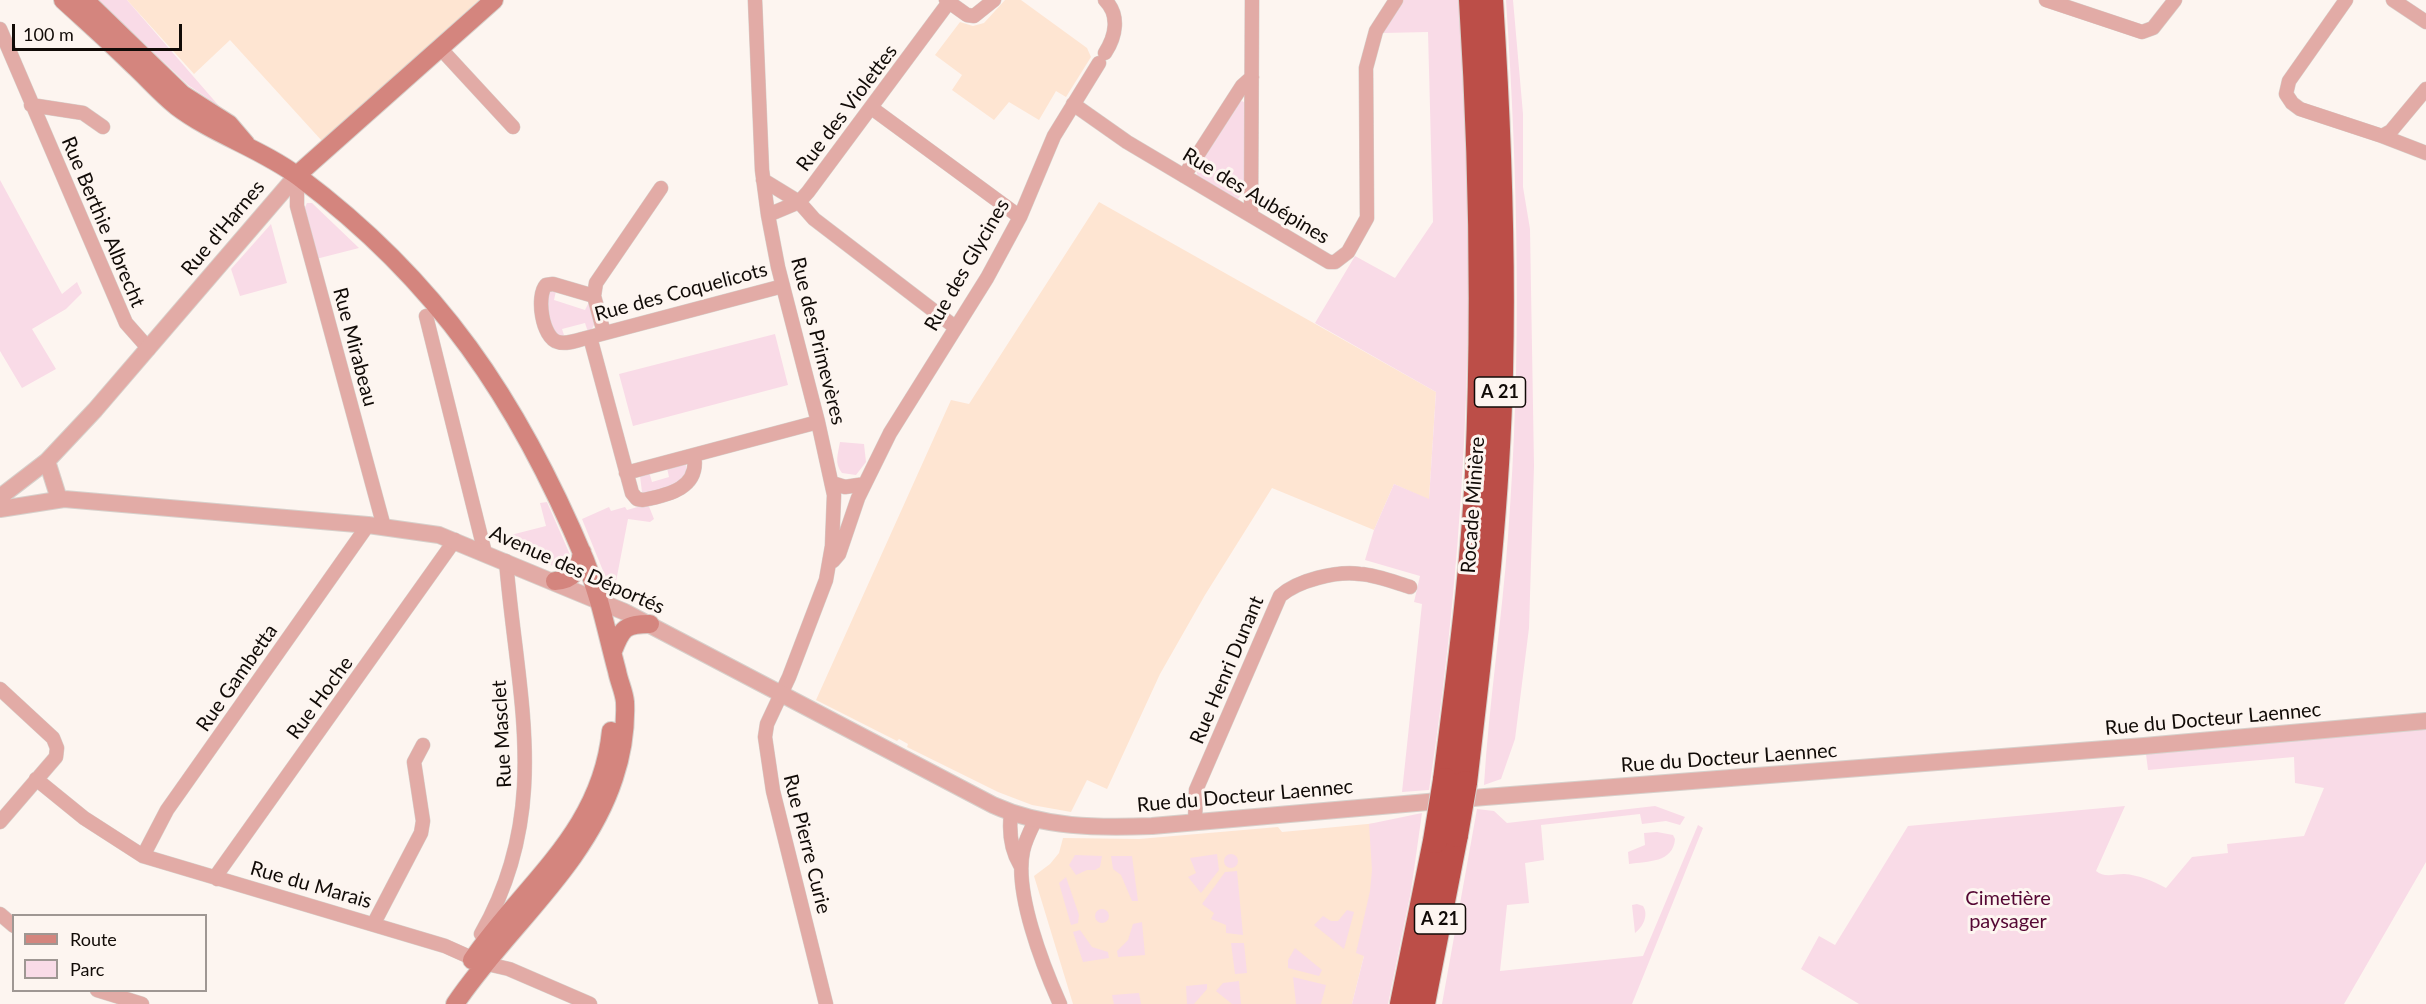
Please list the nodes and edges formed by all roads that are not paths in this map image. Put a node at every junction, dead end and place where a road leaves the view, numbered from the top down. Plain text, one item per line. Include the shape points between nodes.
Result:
1 (63, 0) edge
2 (85, 0) edge
3 (494, 0) edge
4 (755, 0) edge
5 (994, 0) edge
6 (1105, 0) edge
7 (1252, 0) edge
8 (1396, 0) edge
9 (1471, 0) edge
10 (1491, 0) edge
11 (2046, 0) edge
12 (2175, 0) edge
13 (2346, 0) edge
14 (2393, 0) edge
15 (948, 1) edge
16 (2426, 22) edge
17 (0, 29) edge
18 (441, 48) junction
19 (1252, 77) junction
20 (2426, 89) edge
21 (1073, 104) junction
22 (31, 105) junction
23 (873, 109) junction
24 (103, 127) dead end
25 (513, 127) dead end
26 (2382, 136) junction
27 (247, 145) junction
28 (2426, 153) edge
29 (297, 175) junction
30 (1184, 176) junction
31 (763, 180) junction
32 (661, 188) dead end
33 (799, 202) junction
34 (768, 215) junction
35 (1251, 215) junction
36 (1020, 217) junction
37 (783, 286) junction
38 (594, 296) junction
39 (426, 316) dead end
40 (955, 327) junction
41 (604, 333) junction
42 (590, 337) junction
43 (149, 349) junction
44 (818, 422) junction
45 (694, 455) junction
46 (47, 461) junction
47 (626, 473) junction
48 (832, 483) junction
49 (865, 484) junction
50 (4, 494) edge
51 (858, 498) junction
52 (59, 499) junction
53 (0, 509) edge
54 (834, 511) junction
55 (376, 526) junction
56 (455, 540) junction
57 (582, 552) junction
58 (485, 553) junction
59 (506, 561) junction
60 (830, 565) junction
61 (555, 581) junction
62 (1410, 586) dead end
63 (601, 601) junction
64 (650, 624) junction
65 (613, 651) junction
66 (617, 673) junction
67 (0, 689) edge
68 (781, 694) junction
69 (2426, 721) edge
70 (423, 745) dead end
71 (36, 779) junction
72 (1455, 781) junction
73 (1011, 813) junction
74 (1035, 821) junction
75 (1195, 821) junction
76 (0, 822) edge
77 (1445, 838) junction
78 (143, 856) junction
79 (1021, 867) junction
80 (217, 879) junction
81 (0, 914) edge
82 (374, 923) junction
83 (12, 924) edge
84 (481, 934) dead end
85 (507, 936) junction
86 (478, 961) junction
87 (508, 969) junction
88 (104, 992) edge
89 (142, 1004) edge
90 (442, 1004) edge
91 (455, 1004) edge
92 (590, 1004) edge
93 (826, 1004) edge
94 (1058, 1004) edge
95 (1402, 1004) edge
96 (1423, 1004) edge

1 - 27 main road via 175,105 222,136
2 - 27 main road via 182,94 229,124
3 - 18 main road, Rue d'Harnes
4 - 31 street, Rue des Primevères
5 - 15 street via 974,16
6 - 21 street, Rue des Glycines via 1113,8 1116,24 1102,58
7 - 19 street
8 - 35 street, Rue des Aubépines via 1376,31 1368,54 1368,210 1348,252 1342,259 1329,262
9 - 72 highway, Rocade Minière / A 21 via 1480,142 1480,394
10 - 72 highway, Rocade Minière / A 21 via 1500,144 1501,373 1486,609
11 - 12 street via 2142,32 2153,28
13 - 26 street via 2289,81 2286,94 2300,109
14 - 16 street
15 - 23 street, Rue des Violettes
17 - 22 street, Rue Berthie Albrecht
18 - 25 street
18 - 29 main road, Rue d'Harnes
19 - 30 street via 1242,86
19 - 35 street
20 - 26 street via 2391,131
21 - 30 street, Rue des Aubépines
21 - 36 street, Rue des Glycines via 1054,136
22 - 24 street, Rue Berthie Albrecht via 83,113
22 - 43 street, Rue Berthie Albrecht via 126,323
23 - 33 street, Rue des Violettes
23 - 36 street
26 - 28 street
27 - 29 main road
29 - 43 street, Rue d'Harnes
29 - 55 street, Rue Mirabeau via 297,206
29 - 57 main road via 368,235 448,317 473,350 507,400
30 - 35 street, Rue des Aubépines
31 - 33 street, Rue des Violettes
31 - 34 street, Rue des Primevères
32 - 38 street via 596,283
33 - 34 street
33 - 40 street via 814,219
34 - 37 street, Rue des Primevères
36 - 40 street, Rue des Glycines
37 - 41 street, Rue des Coquelicots
37 - 44 street, Rue des Primevères
38 - 41 street
38 - 42 street, Rue des Coquelicots via 553,284 540,291 539,300 548,335 554,341
39 - 58 street
40 - 49 street, Rue des Glycines via 910,397
41 - 42 street, Rue des Coquelicots
42 - 47 street
43 - 46 street, Rue d'Harnes
44 - 45 street
44 - 48 street, Rue des Primevères
45 - 47 street
45 - 47 street via 696,465 686,485 680,491 651,499 637,499
46 - 50 street, Rue d'Harnes
46 - 52 street
48 - 49 street via 845,488
48 - 54 street, Rue des Primevères
49 - 51 street, Rue des Glycines
50 - 52 street, Avenue des Déportés via 45,494
51 - 54 street via 846,510
51 - 60 street, Rue des Glycines via 839,554
52 - 53 street, Avenue des Déportés
52 - 55 street, Avenue des Déportés
54 - 60 street, Rue des Glycines
55 - 56 street, Avenue des Déportés
55 - 78 street, Rue Gambetta via 167,810
56 - 58 street, Avenue des Déportés
56 - 80 street, Rue Hoche
57 - 61 main road via 573,575
57 - 63 main road
58 - 59 street, Avenue des Déportés
59 - 61 street, Avenue des Déportés
59 - 84 street, Rue Masclet via 525,723 525,797 502,895
60 - 68 street, Rue des Glycines
61 - 63 street, Avenue des Déportés
62 - 75 street, Rue Henri Dunant via 1346,573 1300,584 1280,596 1196,790
63 - 64 street, Avenue des Déportés
63 - 65 main road
64 - 65 main road via 627,627
64 - 68 street, Avenue des Déportés
65 - 66 main road
66 - 85 main road via 625,701 622,748 601,812 587,838
66 - 86 main road via 610,745 591,802 552,865
67 - 71 street via 53,738 57,748 56,757
68 - 73 street, Avenue des Déportés
68 - 93 street, Rue Pierre Curie via 767,724 767,759
69 - 75 street, Rue du Docteur Laennec
70 - 82 street via 414,762 423,821 421,833
71 - 76 street
71 - 78 street, Rue du Marais via 84,818
72 - 77 highway, Rocade Minière / A 21, bridge
73 - 74 street, Avenue des Déportés
73 - 79 street via 1014,855
74 - 75 street, Rue du Docteur Laennec via 1109,828
74 - 79 street via 1025,842
77 - 95 highway, Rocade Minière / A 21
77 - 96 highway, Rocade Minière / A 21
78 - 80 street, Rue du Marais
79 - 94 street via 1036,941
80 - 82 street, Rue du Marais
81 - 83 street
82 - 86 street, Rue du Marais
85 - 86 main road
85 - 87 street via 503,958
86 - 87 street, Rue du Marais
86 - 90 main road
86 - 91 main road
87 - 92 street, Rue du Marais
88 - 89 street

